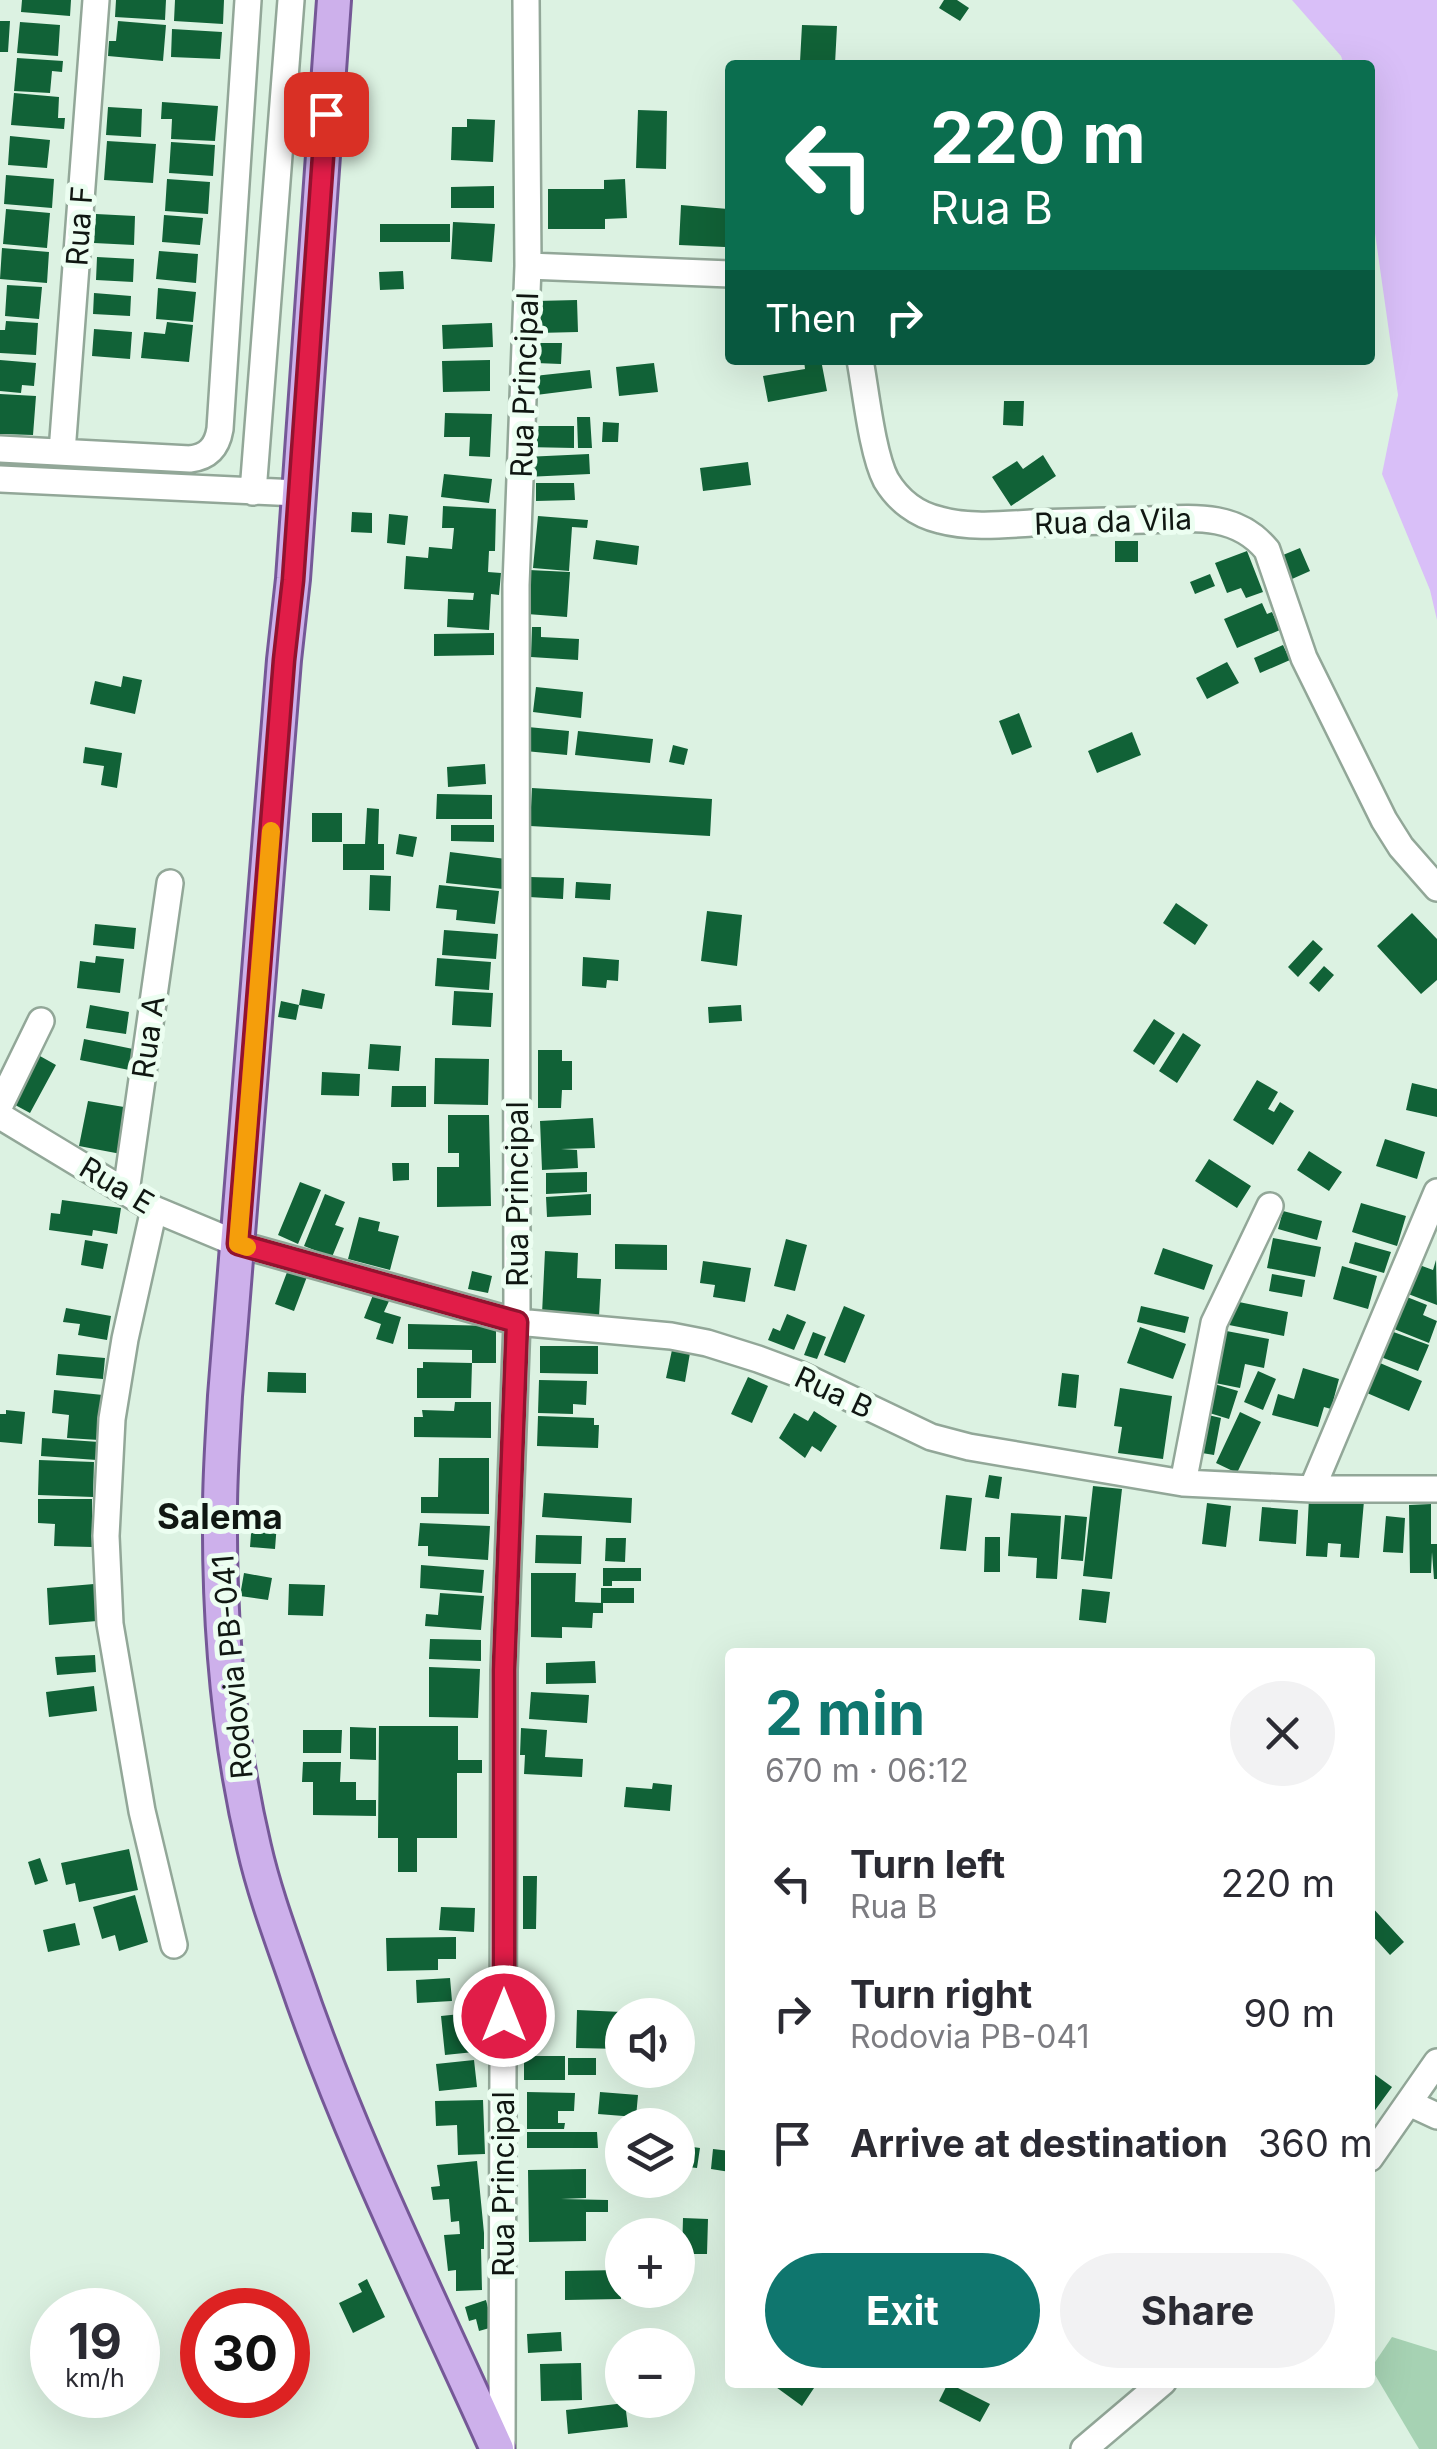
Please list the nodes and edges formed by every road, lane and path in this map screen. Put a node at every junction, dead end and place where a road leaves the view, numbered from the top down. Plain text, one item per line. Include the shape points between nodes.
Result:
1 (96, 0) edge
2 (248, 0) edge
3 (291, 0) edge
4 (334, 0) edge
5 (526, 0) edge
6 (528, 266) junction
7 (725, 274) edge
8 (861, 365) edge
9 (0, 449) edge
10 (62, 452) junction
11 (0, 480) edge
12 (252, 492) junction
13 (298, 493) junction
14 (170, 883) dead end
15 (1437, 888) edge
16 (42, 1021) dead end
17 (0, 1105) edge
18 (0, 1116) edge
19 (126, 1192) junction
20 (1437, 1192) edge
21 (1270, 1206) dead end
22 (154, 1209) junction
23 (238, 1244) junction
24 (517, 1322) junction
25 (1182, 1484) junction
26 (1312, 1489) junction
27 (1437, 1489) edge
28 (174, 1945) dead end
29 (1437, 2062) edge
30 (1410, 2103) junction
31 (1437, 2116) edge
32 (1375, 2151) edge
33 (1156, 2388) edge
34 (499, 2449) edge
35 (1084, 2449) edge

1 - 10 street, Rua F
2 - 10 street via 218,438 207,454 190,459
3 - 12 street
4 - 13 main road, Rodovia PB-041
5 - 6 street, Rua Principal
6 - 7 street
6 - 24 street, Rua Principal via 516,585
8 - 15 street, Rua da Vila via 884,477 924,515 993,525 1198,518 1234,524 1258,539 1304,658 1384,820
9 - 10 street
11 - 12 street
12 - 13 street
13 - 23 main road, Rodovia PB-041
14 - 19 street, Rua A
16 - 17 street
18 - 19 street, Rua E
19 - 22 street, Rua E
20 - 26 street
21 - 25 street via 1214,1323
22 - 23 street, Rua E
22 - 28 street via 112,1418 106,1536 110,1624 142,1811
23 - 24 street, Rua B
23 - 34 main road, Rodovia PB-041 via 220,1508 222,1604 229,1705 254,1850 344,2110
24 - 25 street, Rua B via 707,1343 801,1375 931,1437
24 - 34 street, Rua Principal via 504,1670
25 - 26 street, Rua B
26 - 27 street, Rua B
29 - 30 street
30 - 31 street
30 - 32 street
33 - 35 street

